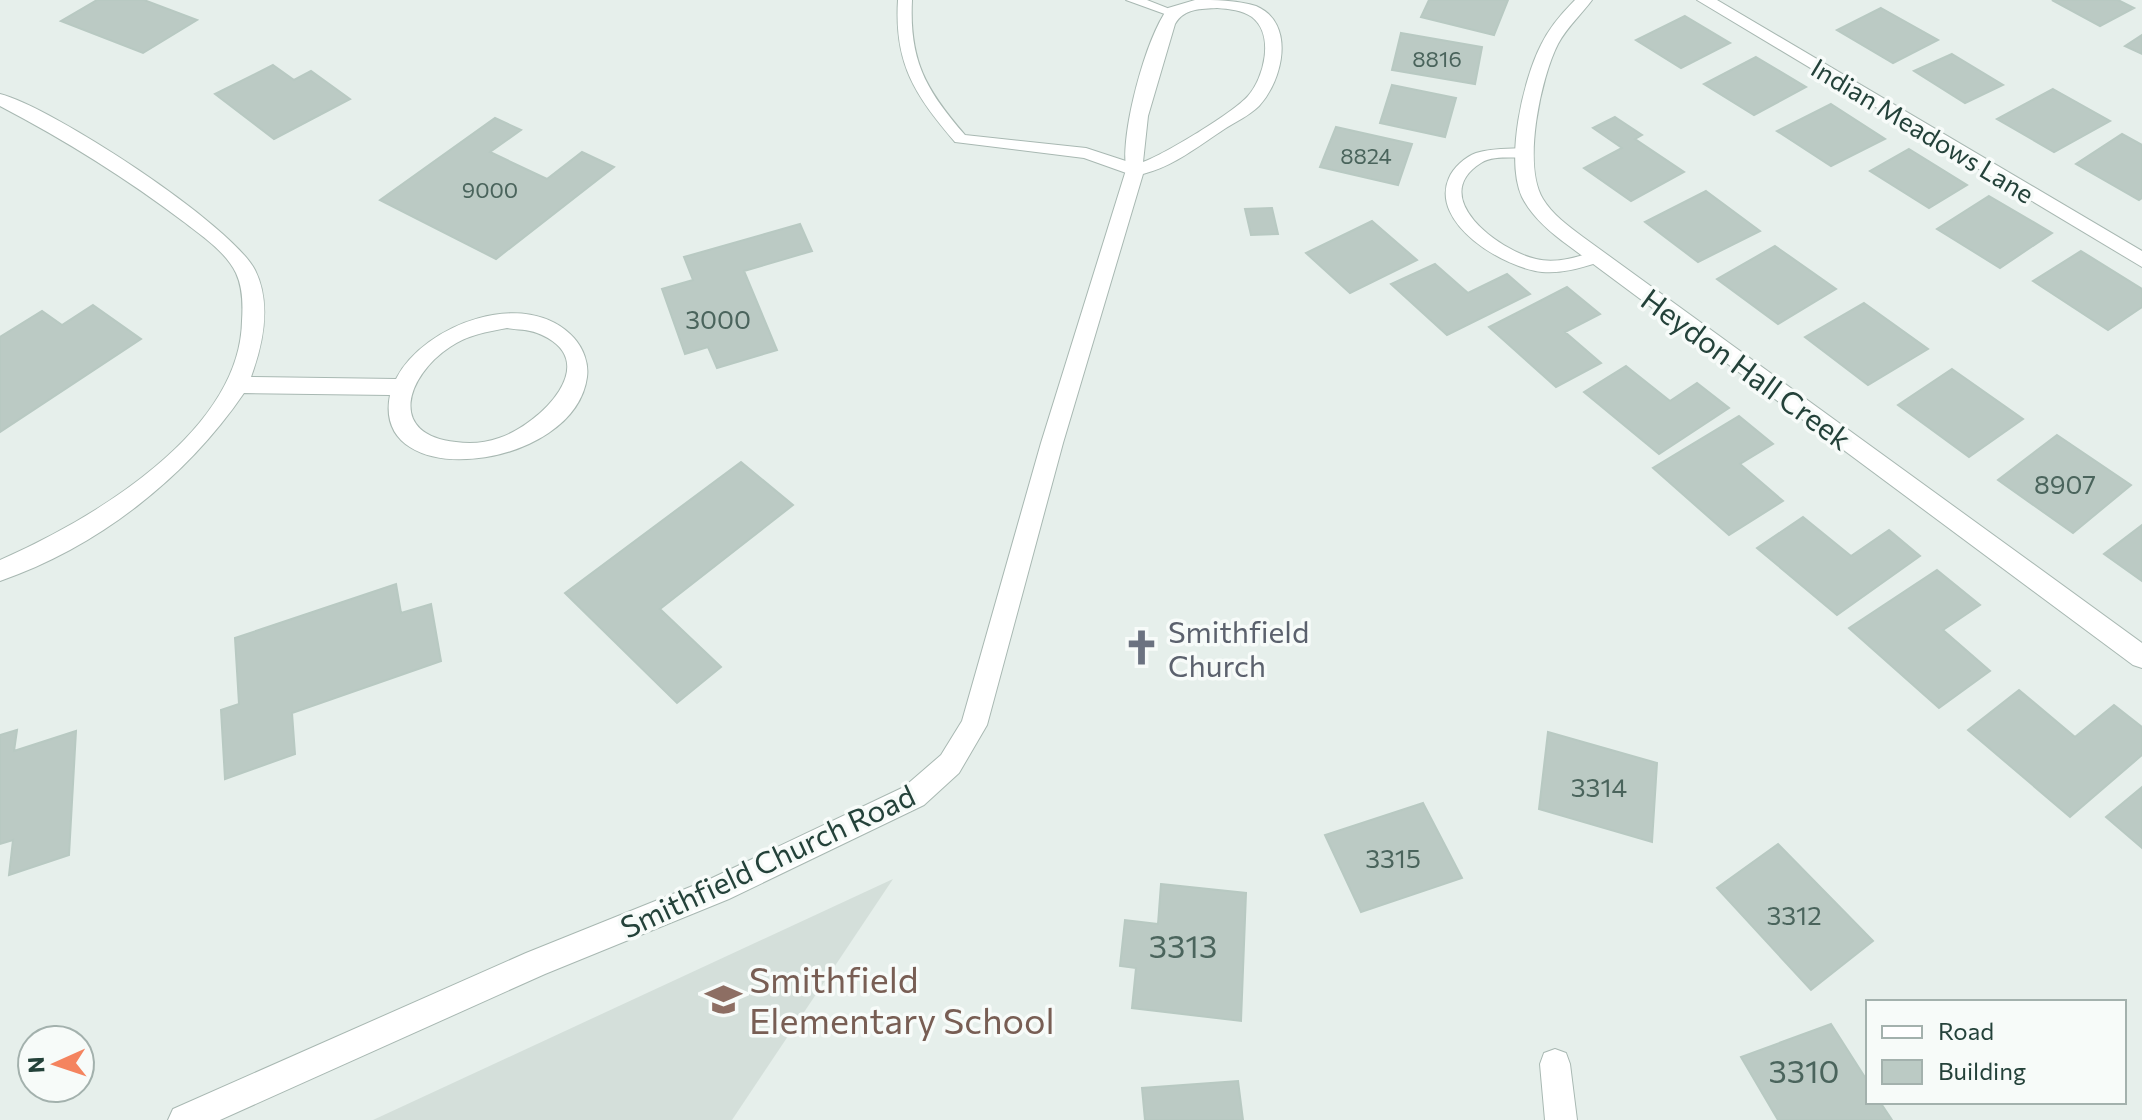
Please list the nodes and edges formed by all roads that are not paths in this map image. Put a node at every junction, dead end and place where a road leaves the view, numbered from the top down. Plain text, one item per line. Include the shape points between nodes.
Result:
1 (905, 0) edge
2 (1133, 0) edge
3 (1584, 0) edge
4 (1705, 0) edge
5 (1266, 8) edge
6 (1173, 13) junction
7 (0, 99) edge
8 (1525, 153) junction
9 (1135, 170) junction
10 (1597, 257) junction
11 (2142, 260) edge
12 (237, 385) junction
13 (400, 387) junction
14 (0, 571) edge
15 (2142, 657) edge
16 (1555, 1064) dead end
17 (184, 1120) edge
18 (1561, 1120) edge

1 - 9 lane via 902,34 912,75 960,139 1086,153
2 - 6 lane
3 - 8 street, Heydon Hall Creek via 1545,52
4 - 11 street, Indian Meadows Lane
5 - 6 street via 1207,0 1185,4
5 - 9 street via 1274,47 1254,100 1160,165
6 - 9 street, Smithfield Church Road via 1162,34 1131,149
7 - 12 street via 73,136 151,186 220,241 243,267 256,317 251,354
8 - 10 street, Heydon Hall Creek via 1524,175 1532,198
8 - 10 lane via 1478,157 1466,167 1453,186 1454,205 1466,225 1487,246 1537,265 1564,267
9 - 17 street, Smithfield Church Road via 974,725 950,764 914,796 719,889 536,963
10 - 15 street, Heydon Hall Creek
12 - 13 street
12 - 14 street via 201,435 120,508 61,544
13 - 13 street via 415,362 441,341 473,327 507,321 539,325 562,337 576,357 576,382 563,407 538,430 504,446 467,453 433,448 409,434 397,412
16 - 18 street

